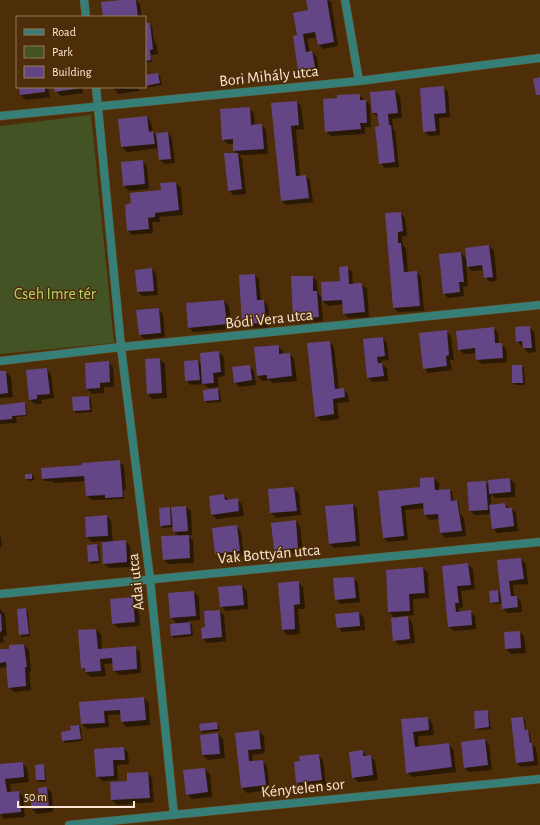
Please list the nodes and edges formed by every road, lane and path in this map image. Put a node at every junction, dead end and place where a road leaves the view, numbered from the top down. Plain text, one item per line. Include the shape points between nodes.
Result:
1 (84, 0) edge
2 (346, 0) edge
3 (86, 16) edge
4 (540, 58) edge
5 (359, 81) junction
6 (96, 88) edge
7 (98, 106) junction
8 (0, 116) edge
9 (540, 305) edge
10 (121, 347) junction
11 (0, 361) edge
12 (540, 542) edge
13 (150, 579) junction
14 (0, 594) edge
15 (540, 779) edge
16 (174, 815) junction
17 (69, 825) edge

1 - 3 street
2 - 5 street
4 - 5 street, Bori Mihály utca
5 - 7 street, Bori Mihály utca
6 - 7 street
7 - 8 street, Bori Mihály utca
7 - 10 street
9 - 10 street, Bódi Vera utca
10 - 11 street, Bódi Vera utca
10 - 13 street, Adai utca
12 - 13 street, Vak Bottyán utca
13 - 14 street, Vak Bottyán utca
13 - 16 street, Adai utca
15 - 16 street, Kénytelen sor
16 - 17 street, Kénytelen sor

